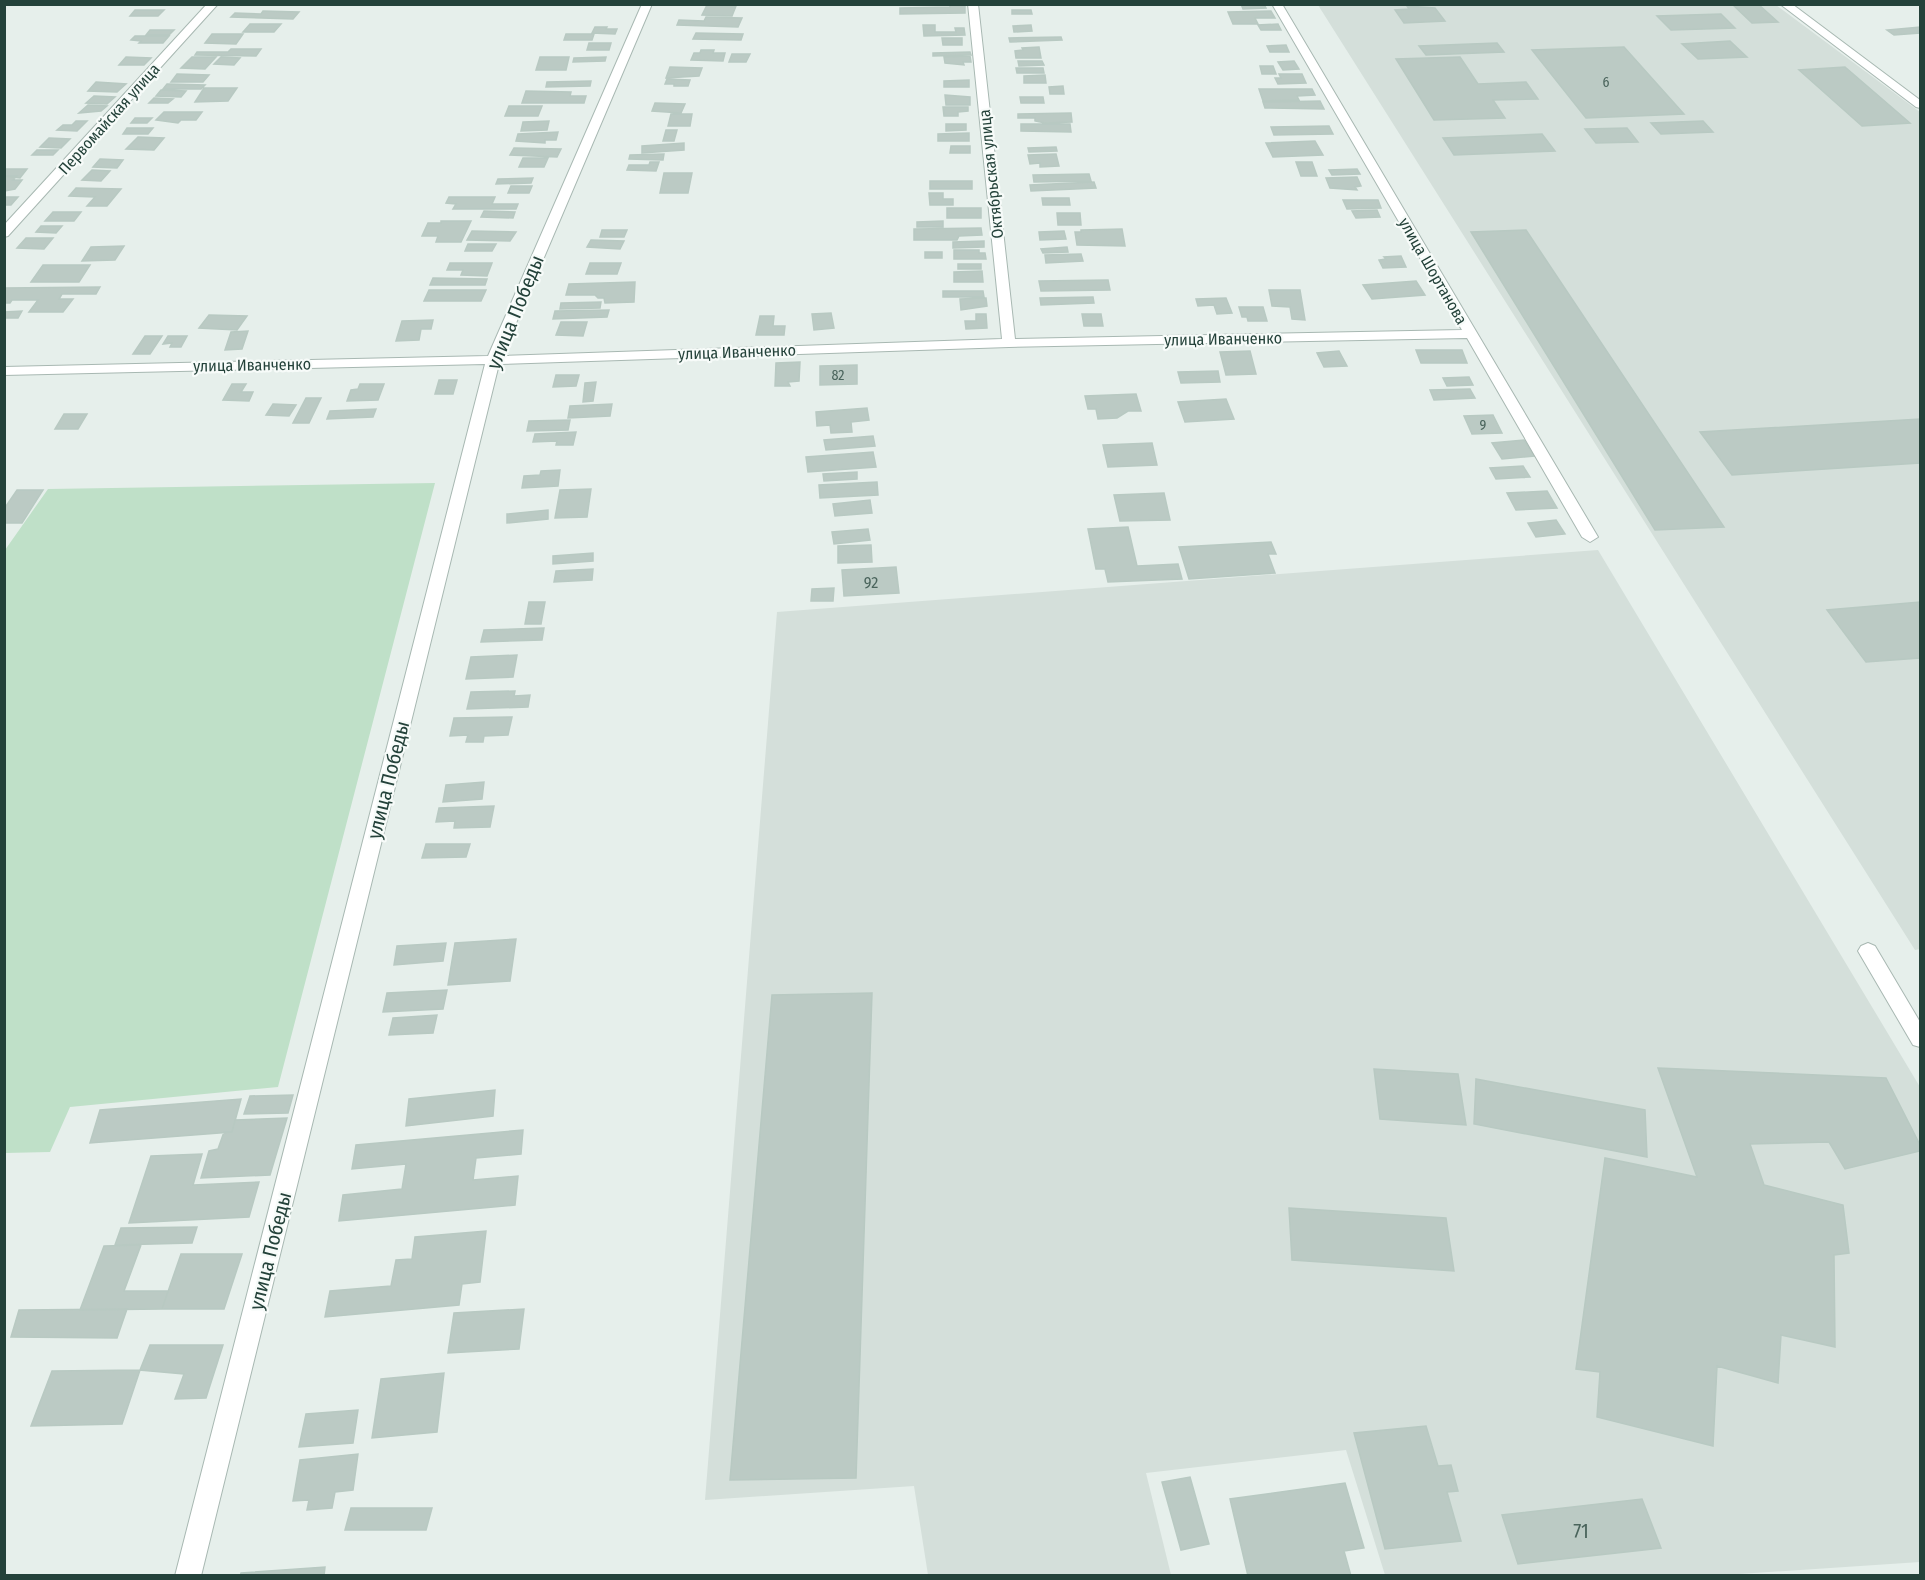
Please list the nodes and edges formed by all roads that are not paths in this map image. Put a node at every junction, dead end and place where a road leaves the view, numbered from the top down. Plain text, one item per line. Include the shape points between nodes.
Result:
1 (213, 4) edge
2 (647, 4) edge
3 (973, 4) edge
4 (1278, 4) edge
5 (1785, 4) edge
6 (1920, 105) edge
7 (4, 233) edge
8 (1470, 334) junction
9 (1009, 343) junction
10 (493, 360) junction
11 (4, 371) edge
12 (1590, 537) dead end
13 (1868, 951) dead end
14 (1920, 1039) edge
15 (188, 1575) edge

1 - 7 street, Первомайская улица
2 - 10 street, улица Победы
3 - 9 street, Октябрьская улица
4 - 8 street, улица Шортанова
5 - 6 street
8 - 9 street, улица Иванченко
8 - 12 street, улица Шортанова
9 - 10 street, улица Иванченко
10 - 11 street, улица Иванченко
10 - 15 street, улица Победы
13 - 14 street

